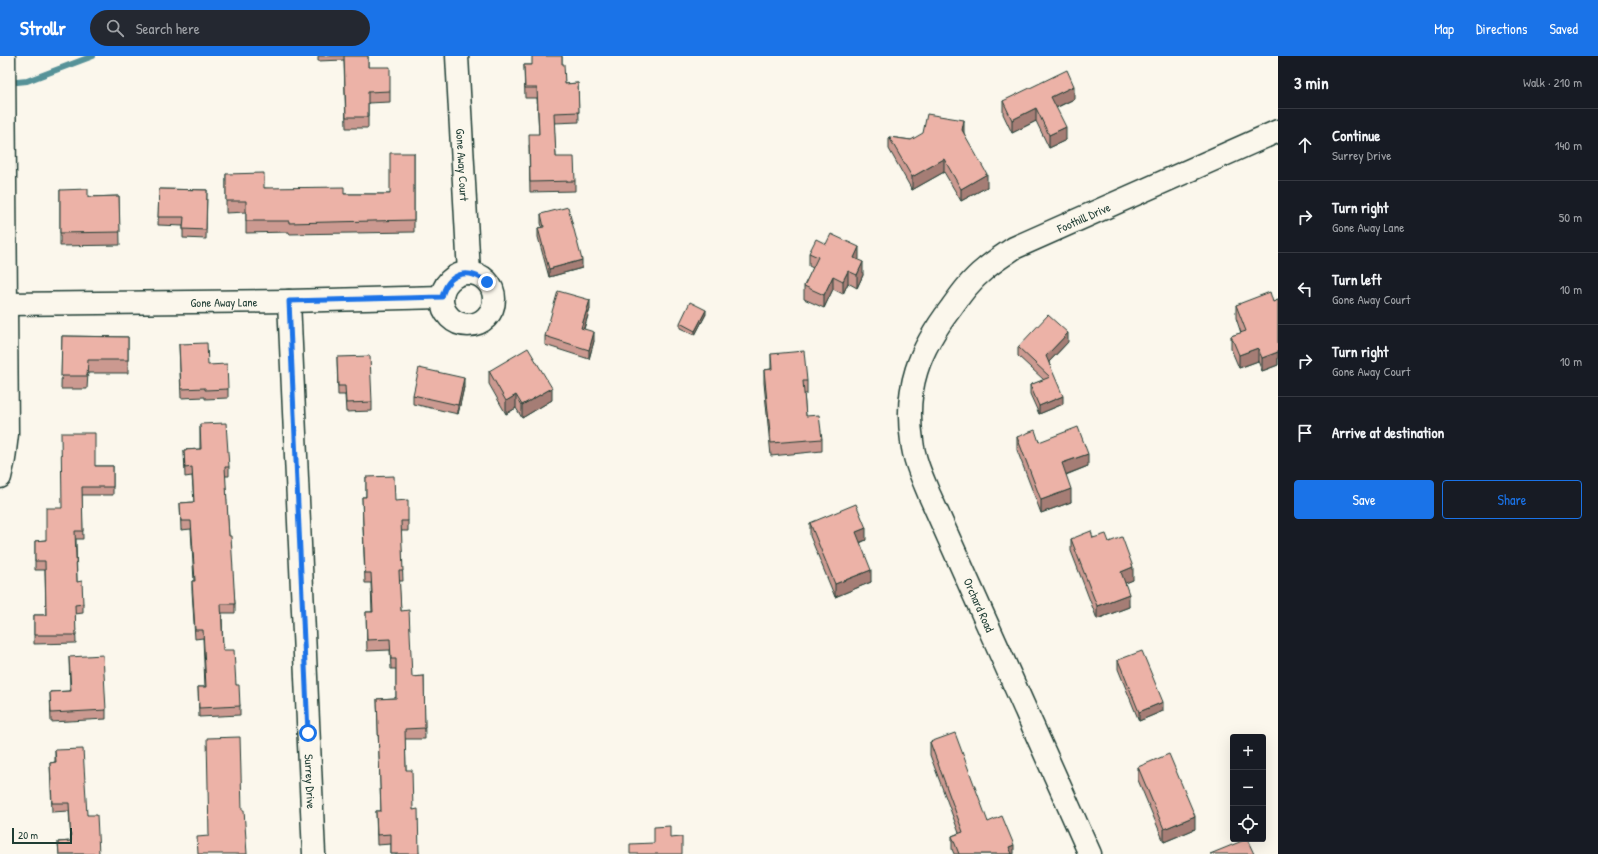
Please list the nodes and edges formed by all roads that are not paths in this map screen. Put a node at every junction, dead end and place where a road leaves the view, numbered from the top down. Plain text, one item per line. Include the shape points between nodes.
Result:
1 (457, 56) edge
2 (4, 59) edge
3 (1278, 132) edge
4 (469, 273) junction
5 (442, 297) junction
6 (289, 301) junction
7 (6, 304) junction
8 (924, 348) joint
9 (0, 477) edge
10 (314, 854) edge
11 (1090, 854) edge

1 - 4 street, Gone Away Court
2 - 7 street
3 - 8 street, Foothill Drive via 1014,248 984,269 964,290
4 - 5 street via 459,274 451,279 444,287
4 - 5 street via 479,276 492,290 494,300 485,318 466,325 456,322 448,316 443,307
5 - 6 street, Gone Away Lane
6 - 7 street, Gone Away Lane
6 - 10 street, Surrey Drive
7 - 9 street via 7,434
8 - 11 street, Orchard Road via 912,385 910,406 912,442 917,463

